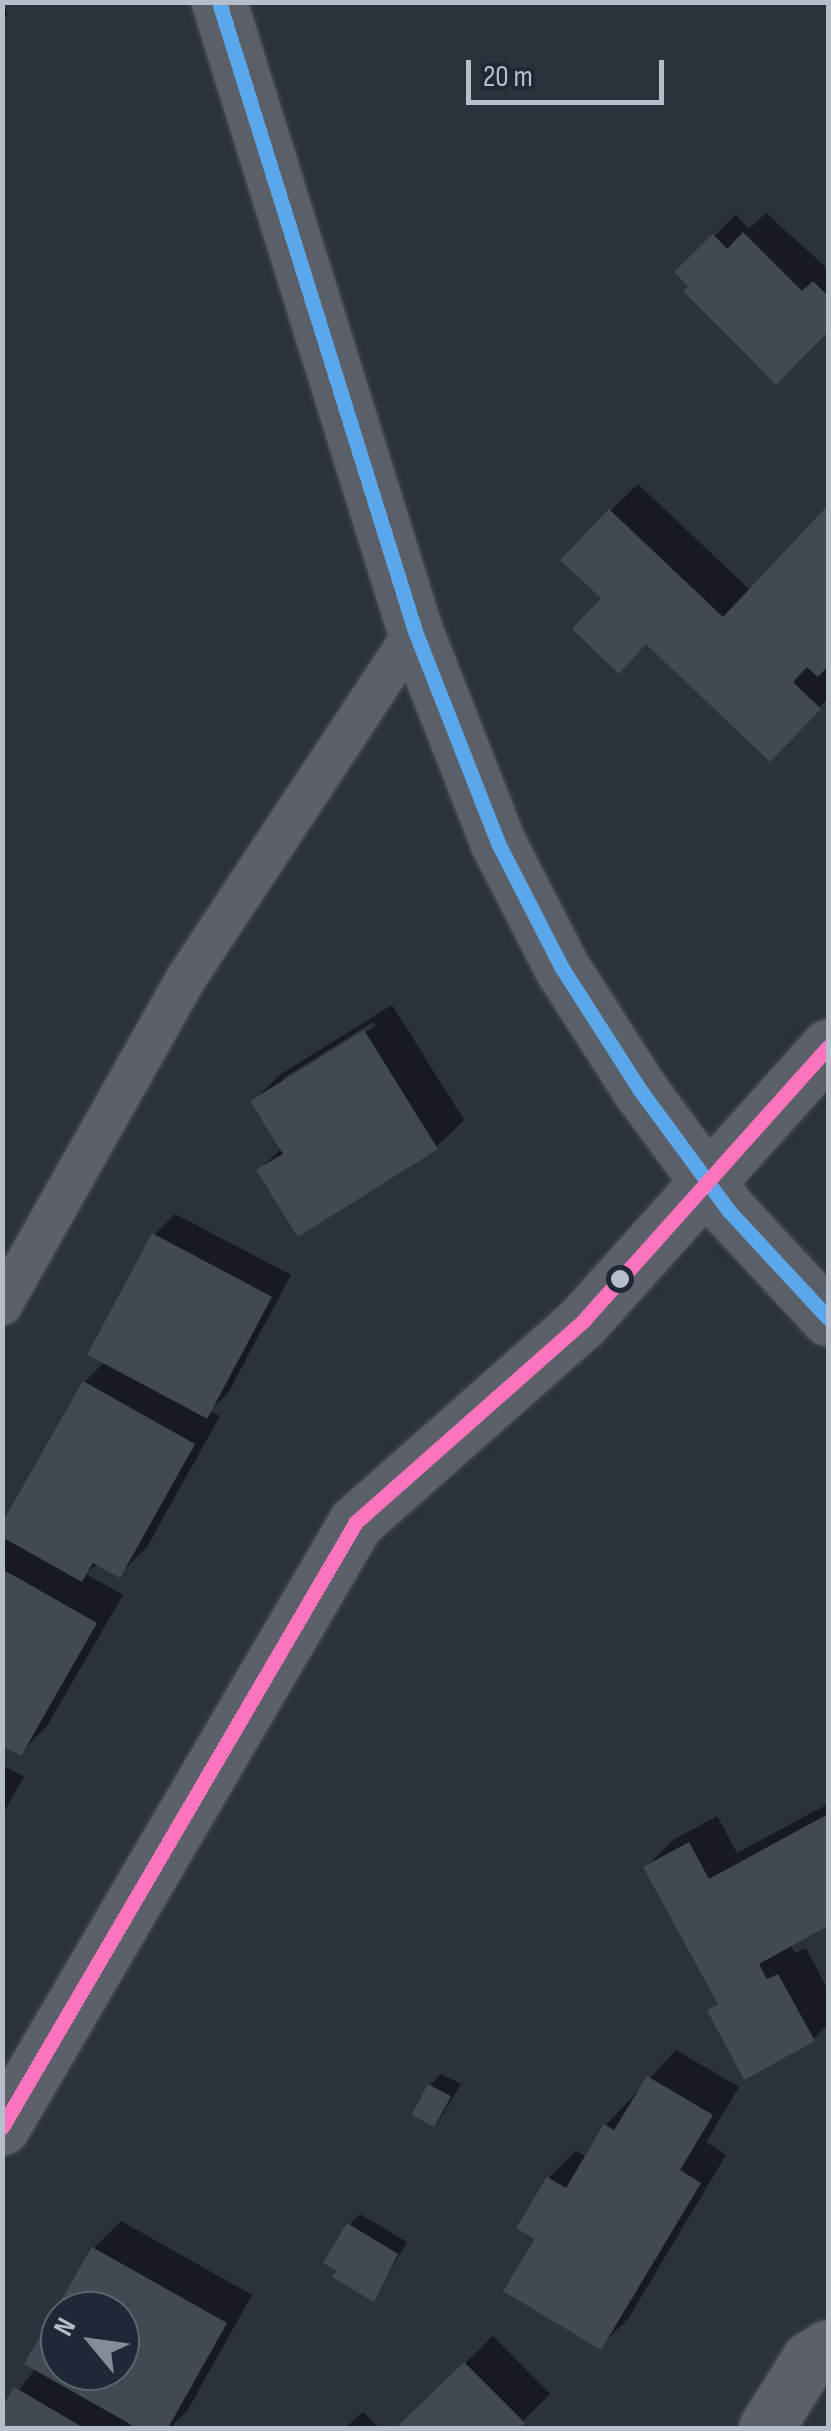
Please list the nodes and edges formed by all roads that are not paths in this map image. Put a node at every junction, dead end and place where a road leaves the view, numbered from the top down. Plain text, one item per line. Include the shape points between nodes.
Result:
1 (219, 2) edge
2 (415, 631) junction
3 (828, 1047) edge
4 (705, 1179) junction
5 (2, 1305) edge
6 (828, 1318) edge
7 (2, 2127) edge
8 (828, 2347) edge
9 (766, 2428) edge

1 - 2 street
2 - 4 street via 498,843 562,968
2 - 5 lane via 187,977
3 - 4 street
4 - 6 street
4 - 7 street via 584,1321 356,1522
8 - 9 street via 809,2359

